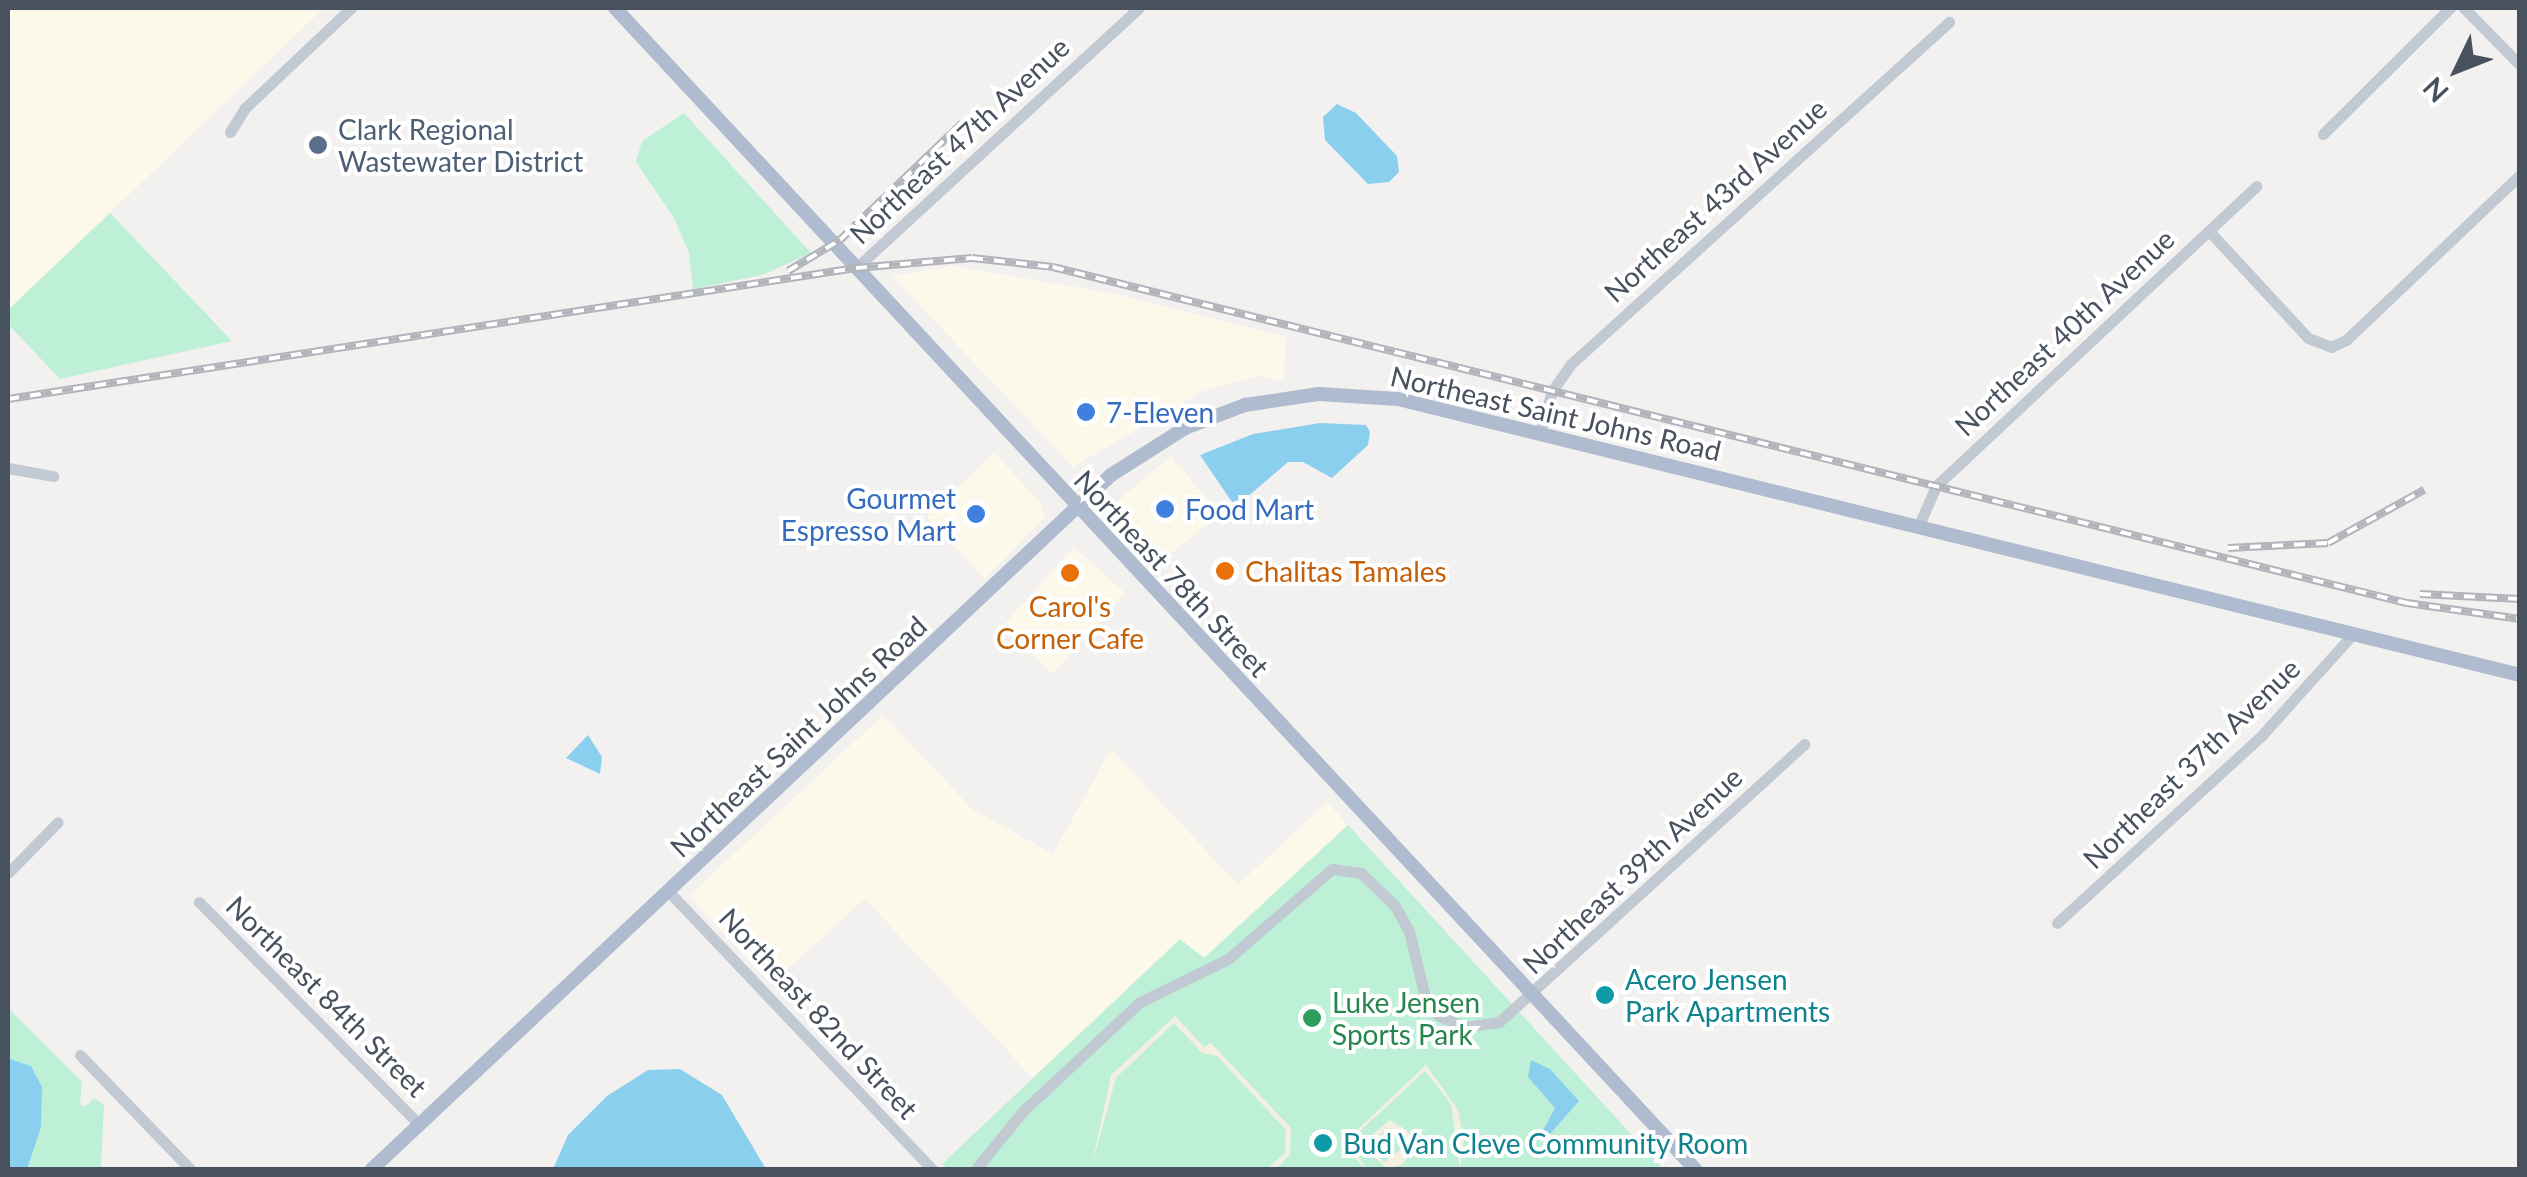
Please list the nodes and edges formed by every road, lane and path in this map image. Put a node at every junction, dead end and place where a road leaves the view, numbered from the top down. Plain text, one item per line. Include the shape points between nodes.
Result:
1 (350, 8) edge
2 (615, 8) edge
3 (1139, 8) edge
4 (2450, 8) edge
5 (2464, 8) edge
6 (1949, 22) dead end
7 (2520, 65) edge
8 (230, 132) dead end
9 (2323, 134) dead end
10 (2520, 174) edge
11 (2258, 186) dead end
12 (2209, 231) junction
13 (856, 268) junction
14 (1540, 432) junction
15 (8, 468) edge
16 (53, 476) dead end
17 (1076, 507) junction
18 (1919, 526) junction
19 (2353, 634) junction
20 (2520, 675) edge
21 (1804, 744) dead end
22 (58, 822) dead end
23 (8, 874) edge
24 (668, 892) junction
25 (199, 902) dead end
26 (2057, 923) dead end
27 (1533, 996) junction
28 (80, 1055) dead end
29 (420, 1125) junction
30 (191, 1170) edge
31 (371, 1170) edge
32 (932, 1170) edge
33 (975, 1170) edge
34 (1696, 1170) edge

1 - 8 street via 245,108
2 - 13 main road, Northeast 78th Street
3 - 13 street, Northeast 47th Avenue
4 - 9 street
5 - 7 street
6 - 14 street, Northeast 43rd Avenue via 1571,364 1552,391
10 - 12 street via 2346,340 2320,347
11 - 12 street, Northeast 40th Avenue
12 - 18 street, Northeast 40th Avenue via 1936,486
13 - 17 main road, Northeast 78th Street
14 - 17 main road, Northeast Saint Johns Road via 1398,398 1283,397 1185,428 1120,468
14 - 18 main road, Northeast Saint Johns Road
15 - 16 street
17 - 24 main road, Northeast Saint Johns Road
17 - 27 main road, Northeast 78th Street
18 - 19 main road, Northeast Saint Johns Road
19 - 20 main road, Northeast Saint Johns Road
19 - 26 street, Northeast 37th Avenue via 2262,734
21 - 27 street, Northeast 39th Avenue
22 - 23 street
24 - 29 main road, Northeast Saint Johns Road
24 - 32 street, Northeast 82nd Street
25 - 29 street, Northeast 84th Street
27 - 33 street, Northeast 39th Avenue via 1484,1027 1444,1019 1425,996 1400,913 1367,876 1343,868 1314,878 1228,960 1140,1002 1023,1111
27 - 34 main road, Northeast 78th Street
28 - 30 street
29 - 31 main road, Northeast Saint Johns Road

